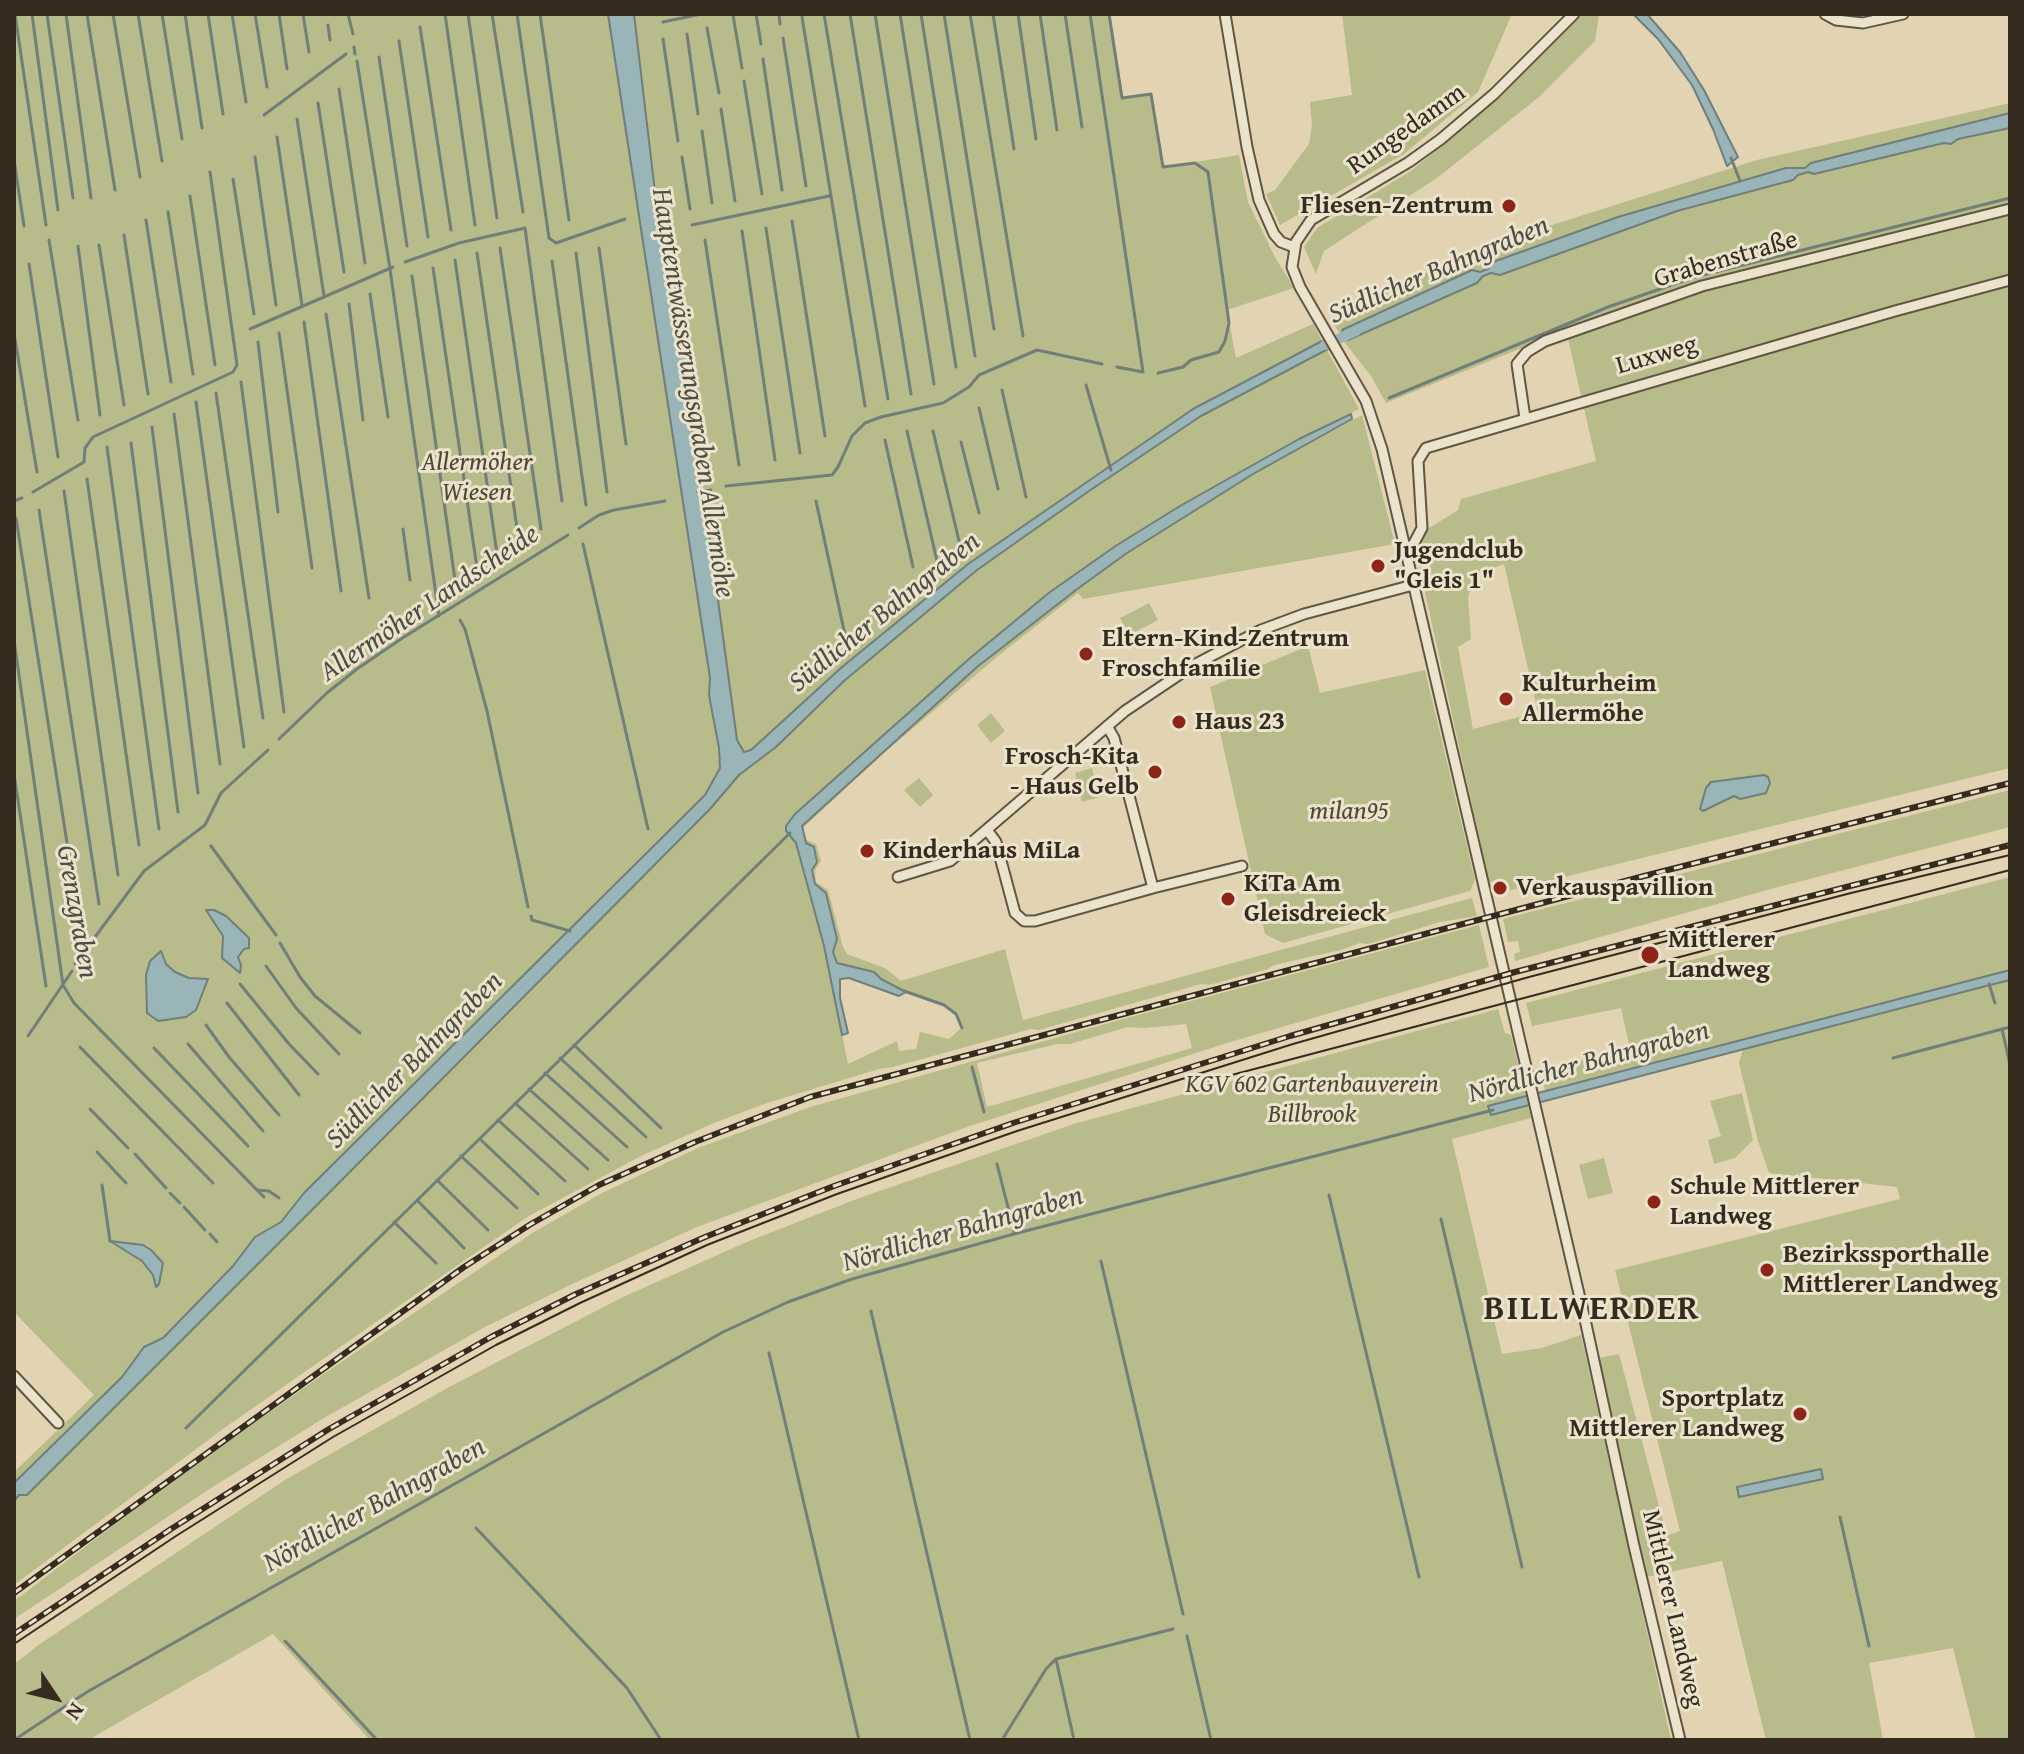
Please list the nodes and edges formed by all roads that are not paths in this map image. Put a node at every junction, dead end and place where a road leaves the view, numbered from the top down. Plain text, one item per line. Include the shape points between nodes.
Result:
1 (1225, 14) edge
2 (1574, 14) edge
3 (1825, 14) edge
4 (1903, 14) edge
5 (2010, 209) edge
6 (1294, 247) junction
7 (2010, 280) edge
8 (1525, 418) junction
9 (1404, 548) junction
10 (1413, 585) junction
11 (1107, 726) junction
12 (987, 830) junction
13 (1242, 866) dead end
14 (898, 877) dead end
15 (1153, 888) junction
16 (14, 1376) edge
17 (58, 1423) dead end
18 (1680, 1740) edge

1 - 6 street via 1259,200 1274,234
2 - 6 street, Rungedamm via 1460,123 1409,162 1315,217
3 - 4 street via 1863,23
5 - 8 street, Grabenstraße via 1702,286 1545,341 1517,364
6 - 9 street, Mittlerer Landweg via 1292,267 1300,287 1372,414
7 - 8 street, Luxweg
8 - 9 street, Luxweg via 1421,452 1422,528 1413,545
9 - 10 street, Mittlerer Landweg
10 - 11 street via 1261,630 1192,666
10 - 18 street, Mittlerer Landweg
11 - 12 street
11 - 15 street
12 - 14 street via 950,861
12 - 15 street via 996,842 1015,913 1024,921
13 - 15 street
16 - 17 street

